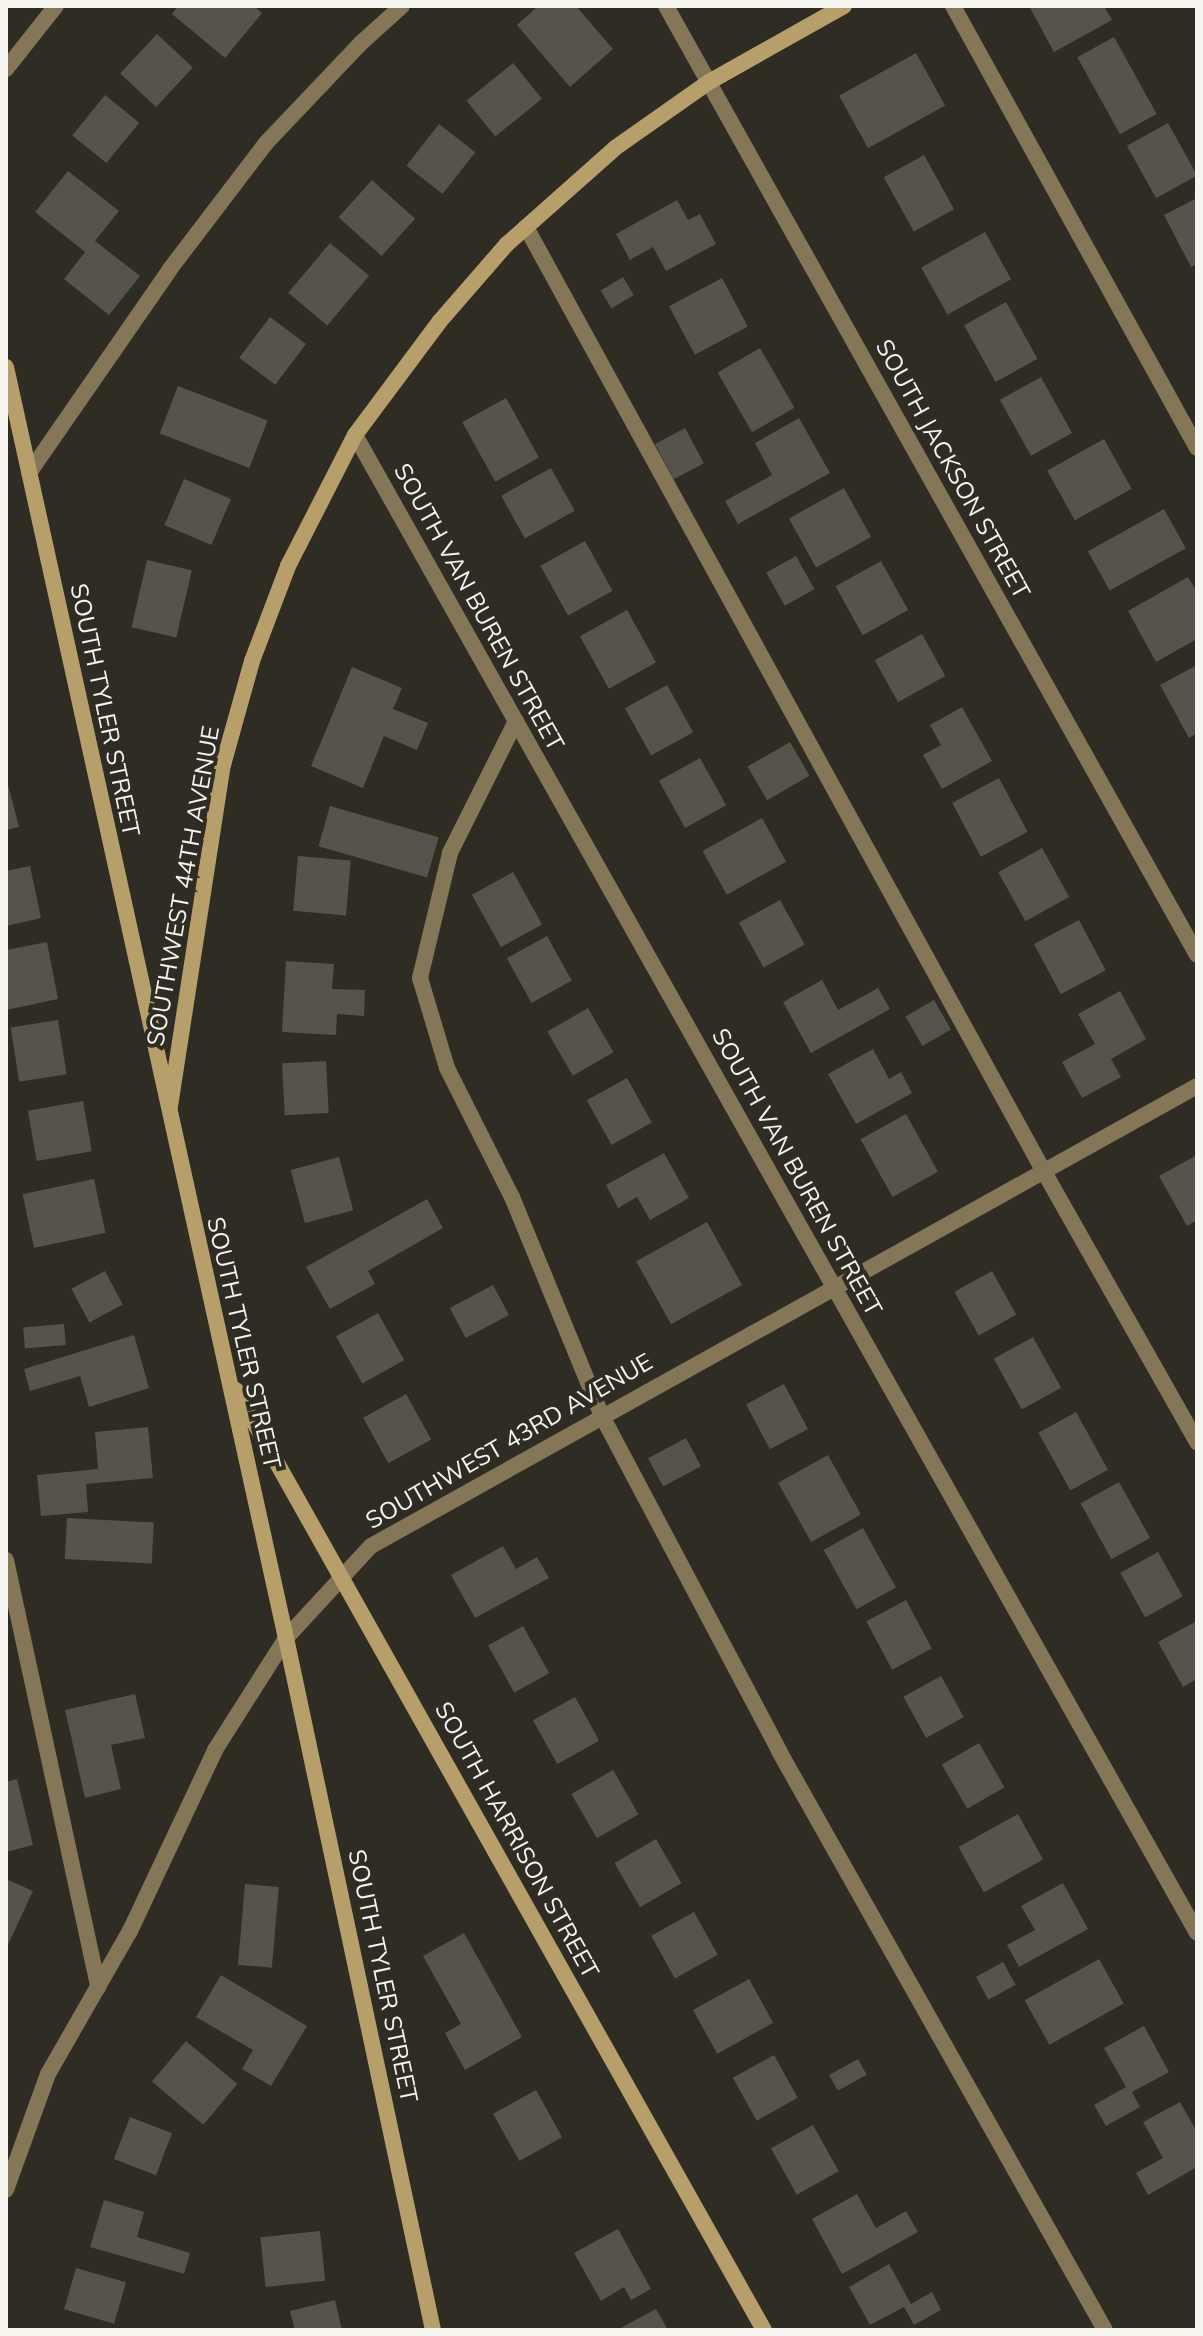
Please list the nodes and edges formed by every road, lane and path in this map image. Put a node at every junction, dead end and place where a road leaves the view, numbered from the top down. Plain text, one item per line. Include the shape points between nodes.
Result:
1 (56, 6) edge
2 (402, 6) edge
3 (666, 6) edge
4 (844, 6) edge
5 (953, 6) edge
6 (6, 69) edge
7 (709, 82) junction
8 (526, 227) junction
9 (6, 367) edge
10 (355, 435) junction
11 (1197, 448) edge
12 (29, 473) junction
13 (516, 721) junction
14 (1197, 955) edge
15 (1197, 1086) edge
16 (169, 1116) junction
17 (1043, 1170) junction
18 (833, 1286) junction
19 (227, 1375) junction
20 (602, 1416) junction
21 (1197, 1442) edge
22 (6, 1560) edge
23 (342, 1577) junction
24 (286, 1638) junction
25 (1197, 1933) edge
26 (98, 1987) junction
27 (6, 2190) edge
28 (433, 2330) edge
29 (764, 2330) edge
30 (1105, 2330) edge

1 - 6 street
2 - 12 street via 266,143 170,269
3 - 7 street, SOUTH JACKSON STREET
4 - 7 street, SOUTHWEST 44TH AVENUE
5 - 11 street
7 - 8 street, SOUTHWEST 44TH AVENUE via 615,148
7 - 14 street, SOUTH JACKSON STREET
8 - 10 street, SOUTHWEST 44TH AVENUE via 440,321
8 - 17 street
9 - 12 street, SOUTH TYLER STREET
10 - 13 street, SOUTH VAN BUREN STREET
10 - 16 street, SOUTHWEST 44TH AVENUE via 288,566 252,661 223,765
12 - 16 street, SOUTH TYLER STREET
13 - 18 street, SOUTH VAN BUREN STREET
13 - 20 street via 450,853 420,978 447,1068 512,1197
15 - 17 street, SOUTHWEST 43RD AVENUE
16 - 19 street, SOUTH TYLER STREET
17 - 18 street, SOUTHWEST 43RD AVENUE
17 - 21 street
18 - 20 street, SOUTHWEST 43RD AVENUE
18 - 25 street, SOUTH VAN BUREN STREET
19 - 23 street, SOUTH HARRISON STREET
19 - 24 street, SOUTH TYLER STREET
20 - 23 street, SOUTHWEST 43RD AVENUE via 371,1546
20 - 30 street via 779,1751
22 - 26 street
23 - 24 street, SOUTHWEST 43RD AVENUE
23 - 29 street, SOUTH HARRISON STREET
24 - 26 street, SOUTHWEST 43RD AVENUE via 215,1750
24 - 28 street, SOUTH TYLER STREET
26 - 27 street, SOUTHWEST 43RD AVENUE via 48,2074

